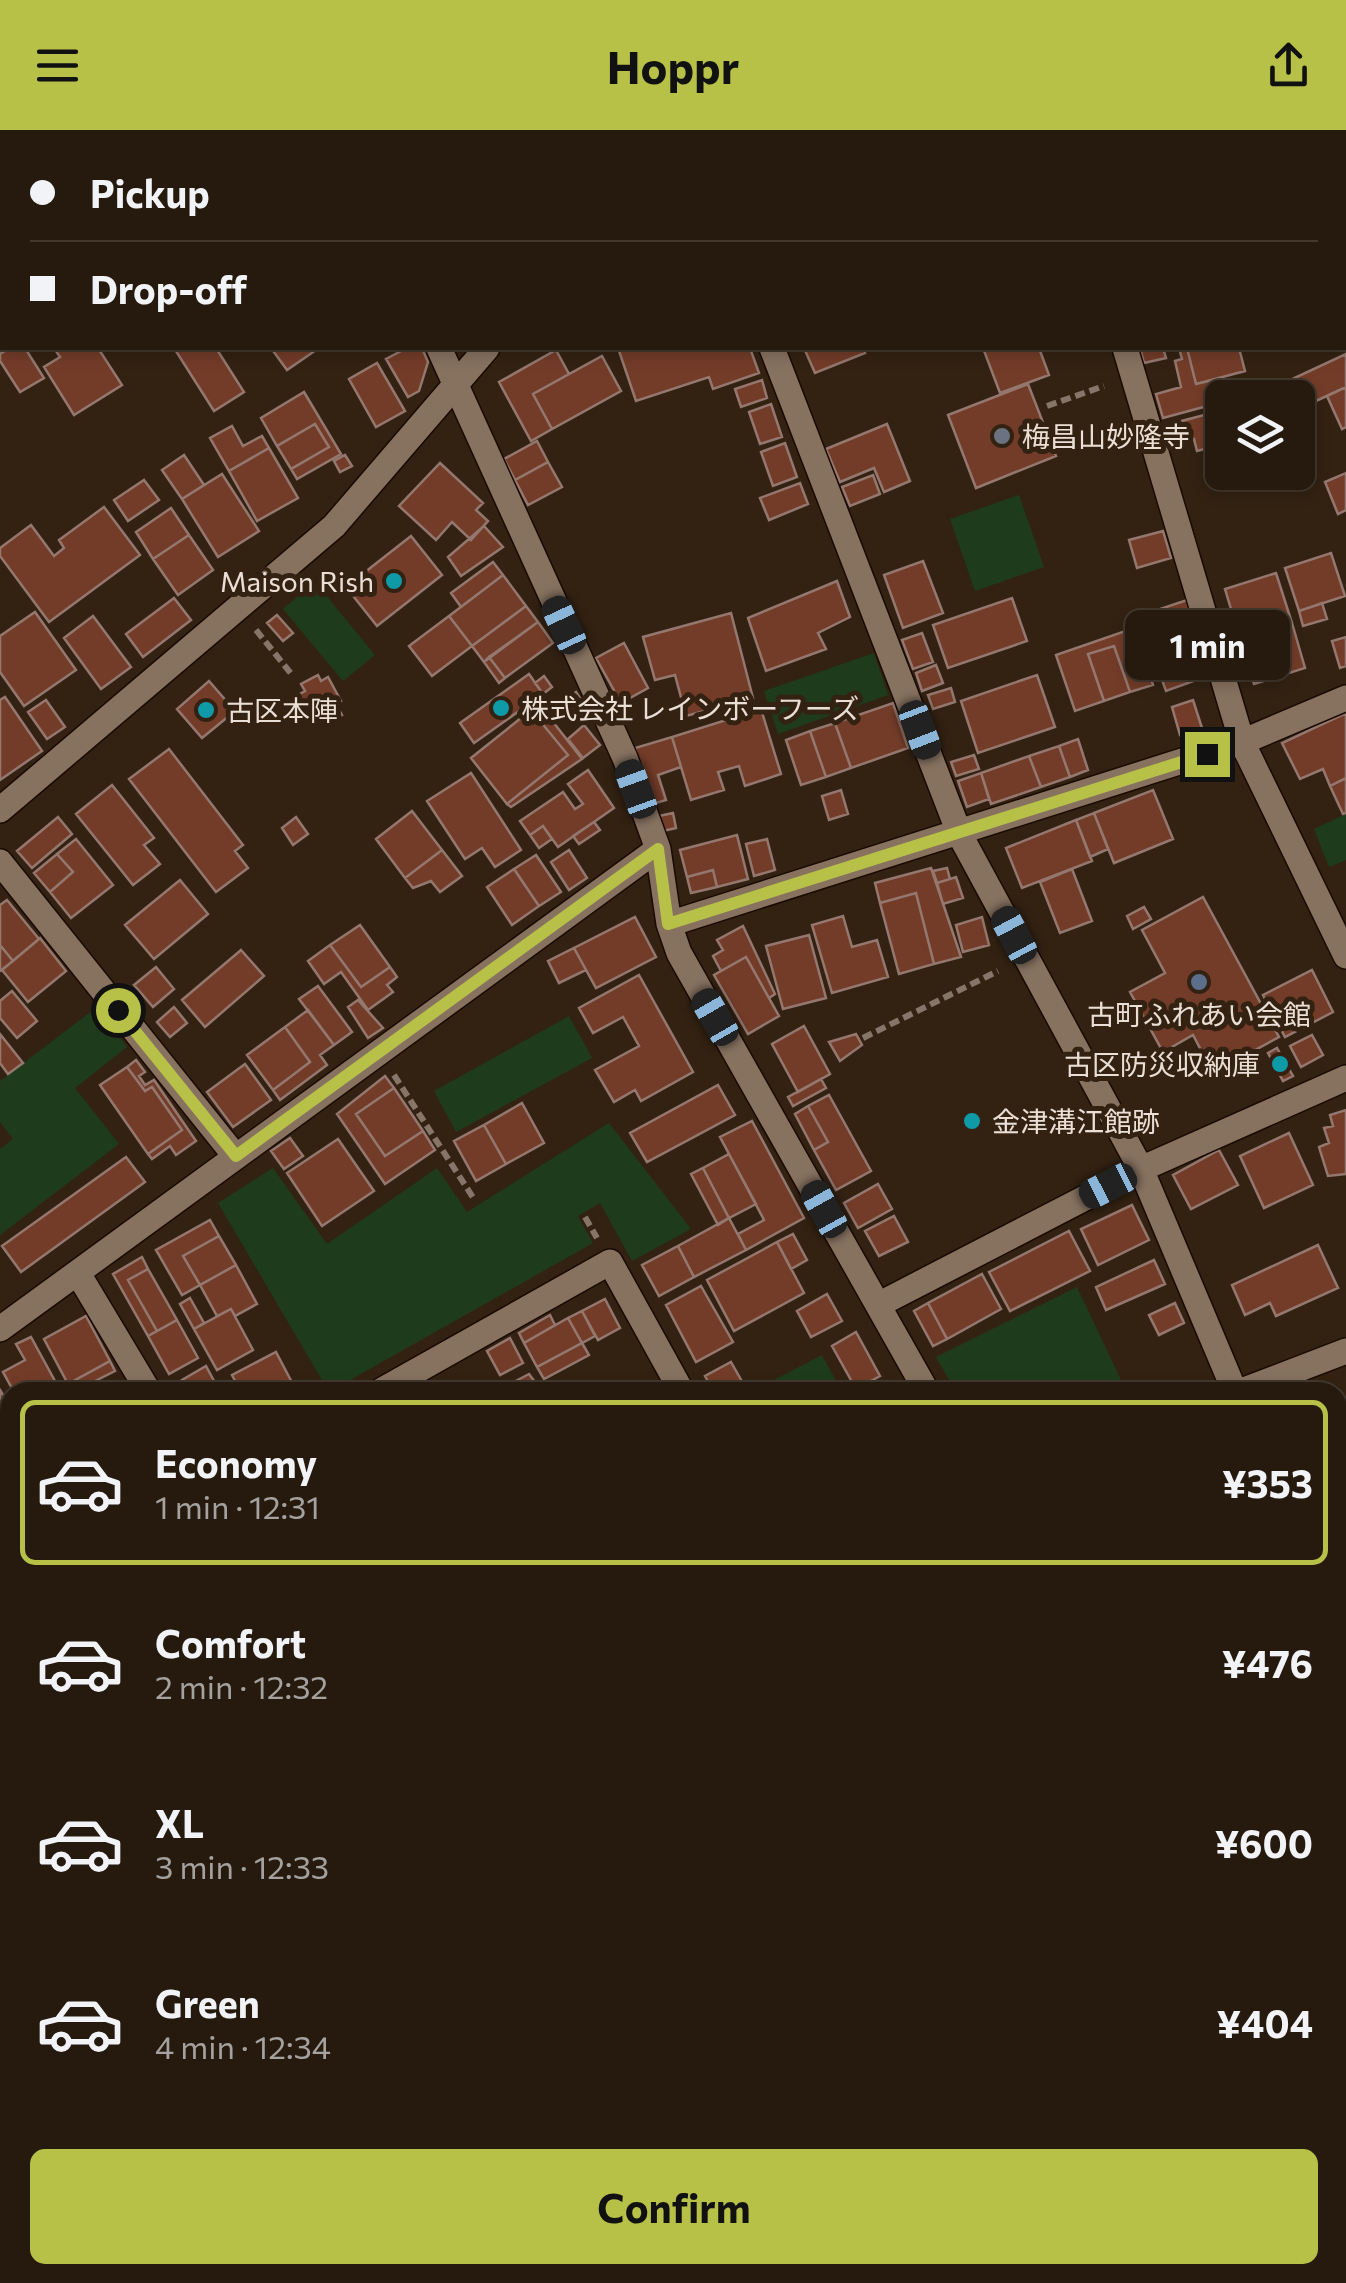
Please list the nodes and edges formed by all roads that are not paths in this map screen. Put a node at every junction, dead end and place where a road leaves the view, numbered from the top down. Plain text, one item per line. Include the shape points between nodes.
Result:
1 (439, 350) edge
2 (485, 350) edge
3 (773, 350) edge
4 (1125, 350) edge
5 (454, 383) junction
6 (1346, 698) edge
7 (1242, 742) junction
8 (0, 810) edge
9 (960, 835) junction
10 (658, 849) junction
11 (0, 862) edge
12 (668, 924) junction
13 (1346, 956) edge
14 (1346, 1078) edge
15 (236, 1156) junction
16 (1140, 1169) junction
17 (79, 1274) junction
18 (878, 1305) junction
19 (0, 1330) edge
20 (1346, 1351) edge
21 (143, 1382) edge
22 (397, 1382) edge
23 (676, 1382) edge
24 (922, 1382) edge
25 (1233, 1382) edge
26 (1264, 1382) edge

1 - 5 street
2 - 5 street
3 - 9 street
4 - 7 street
5 - 8 street via 334,526
5 - 10 street via 625,758
6 - 7 street
7 - 9 street
7 - 13 street
9 - 12 street
9 - 16 street
10 - 12 street
10 - 15 street
11 - 15 street
12 - 18 street
14 - 16 street
15 - 17 street
16 - 18 street
16 - 25 street
17 - 19 street
17 - 21 street
18 - 24 street
20 - 26 street
22 - 23 street via 610,1262

